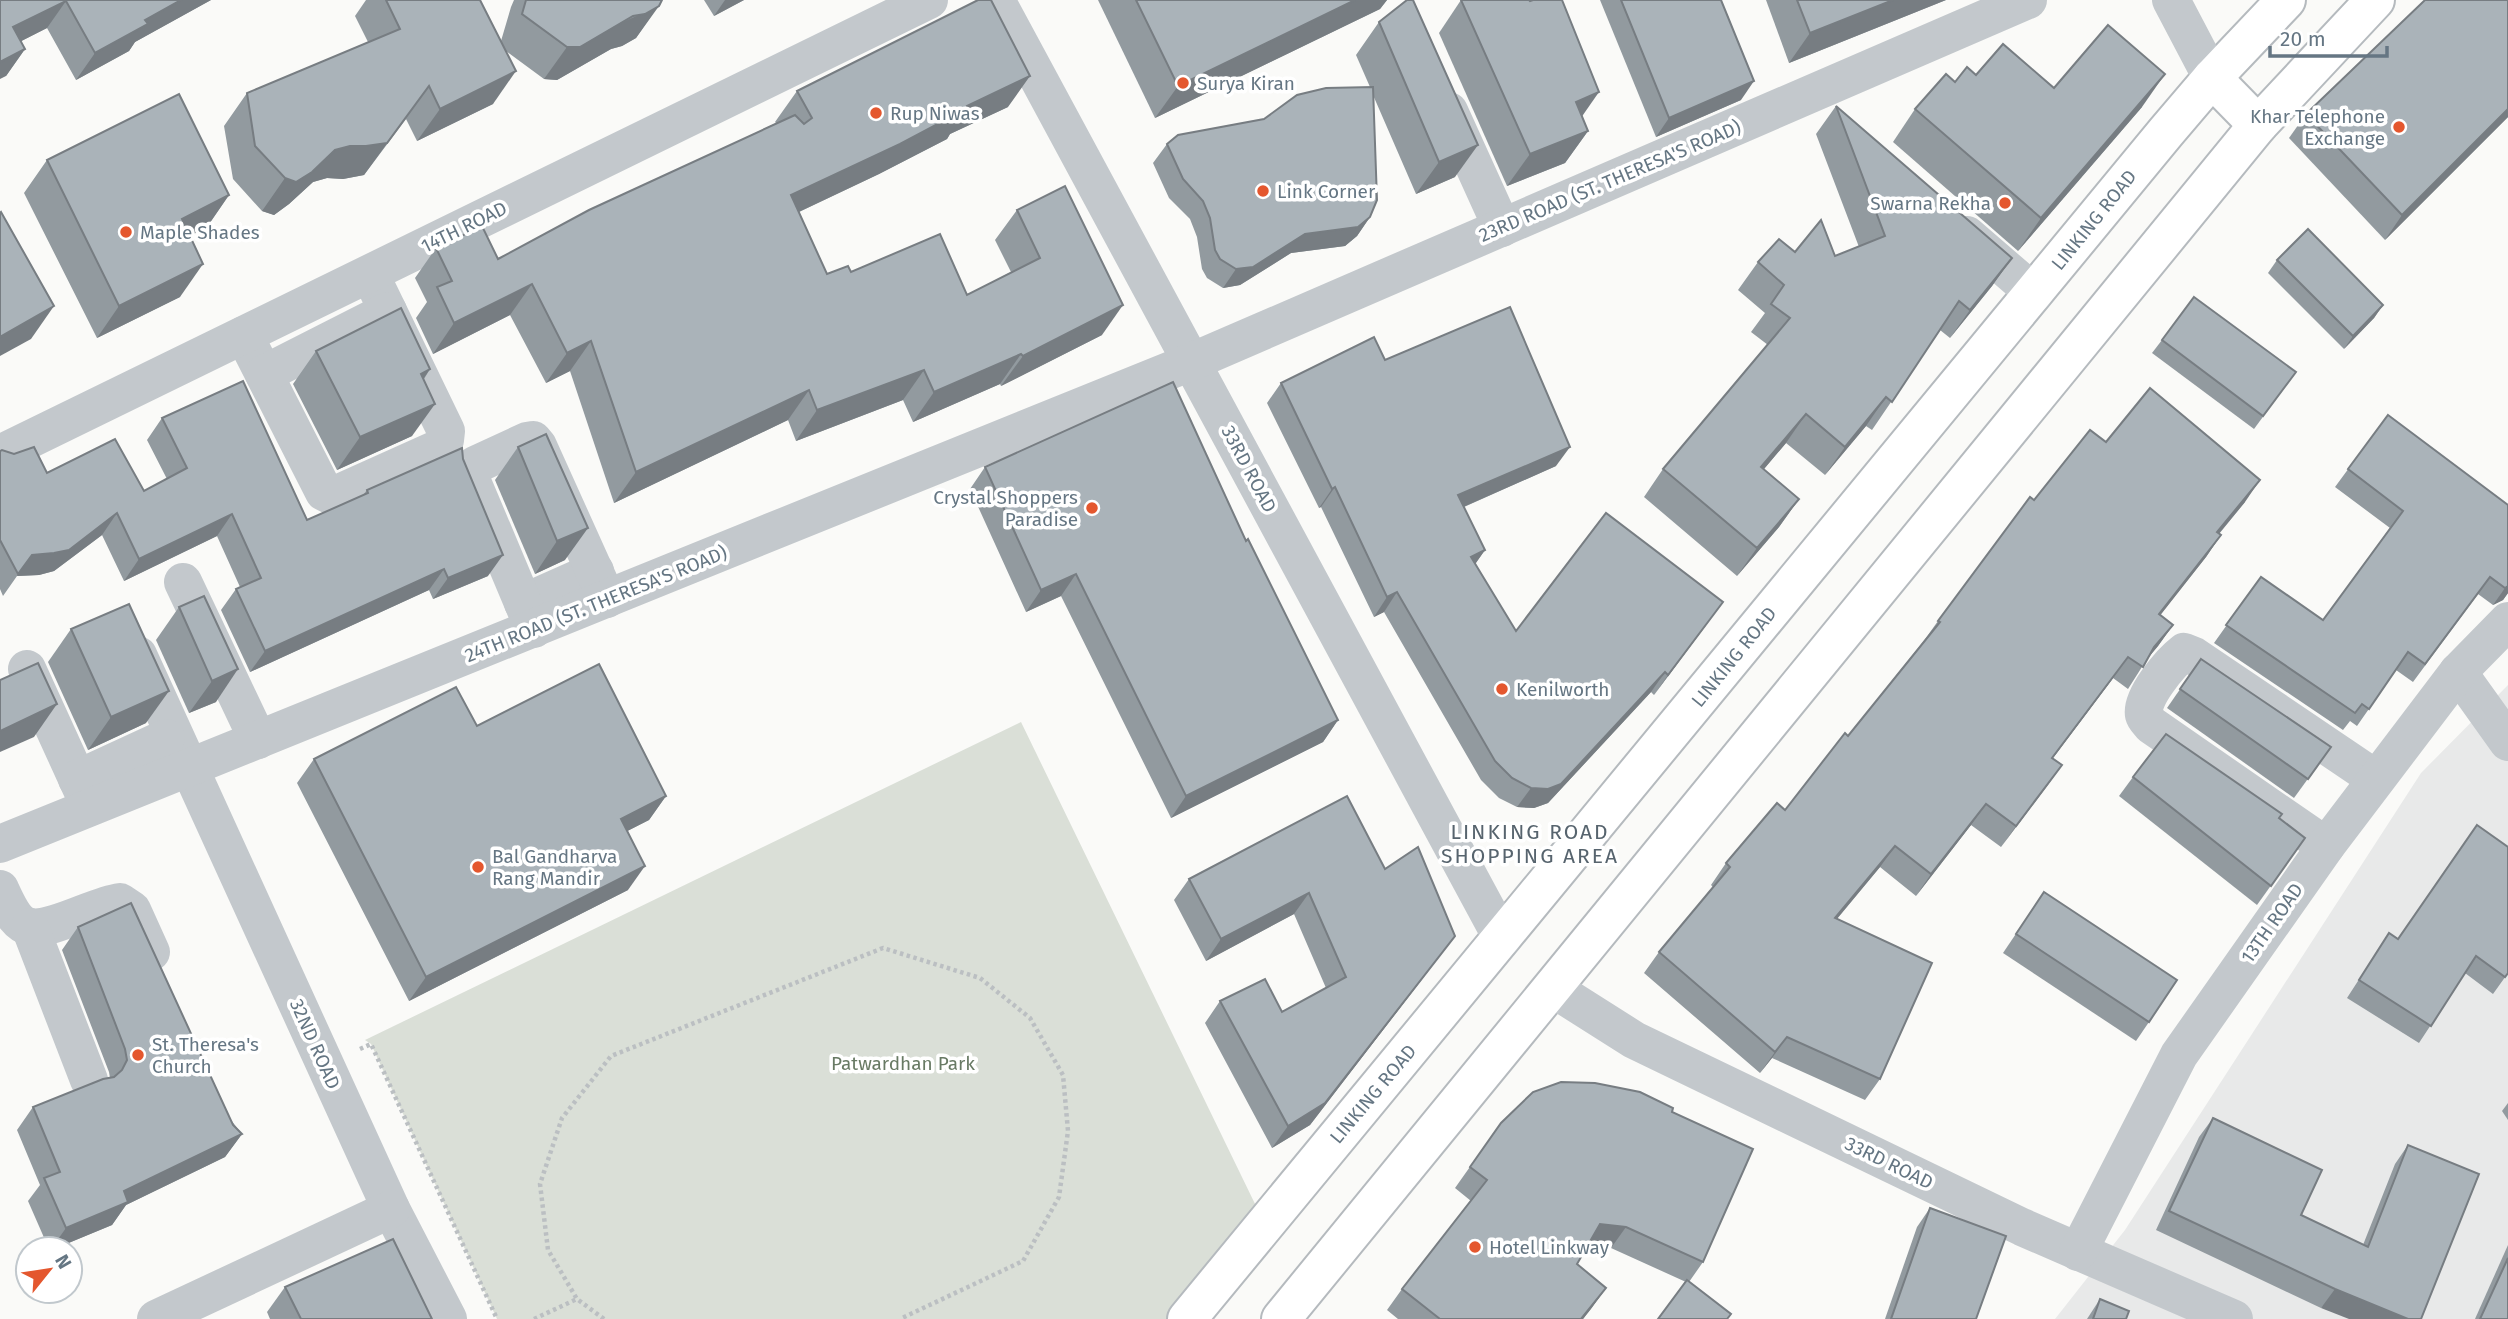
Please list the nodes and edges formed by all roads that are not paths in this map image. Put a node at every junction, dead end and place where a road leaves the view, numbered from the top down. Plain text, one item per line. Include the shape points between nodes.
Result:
1 (929, 0) edge
2 (996, 0) edge
3 (2028, 0) edge
4 (2171, 0) edge
5 (2286, 0) edge
6 (2375, 0) edge
7 (2212, 78) junction
8 (1437, 85) edge
9 (2258, 125) junction
10 (1941, 212) edge
11 (1502, 228) junction
12 (370, 274) junction
13 (2034, 293) junction
14 (388, 311) junction
15 (244, 335) junction
16 (1191, 362) junction
17 (264, 374) junction
18 (0, 454) edge
19 (184, 582) dead end
20 (601, 585) junction
21 (529, 616) junction
22 (2508, 621) edge
23 (122, 630) edge
24 (27, 669) edge
25 (2458, 672) junction
26 (258, 740) junction
27 (2508, 742) edge
28 (178, 758) junction
29 (2376, 779) junction
30 (83, 793) junction
31 (0, 844) edge
32 (2326, 846) junction
33 (0, 889) edge
34 (30, 927) junction
35 (1502, 937) junction
36 (167, 987) edge
37 (1552, 988) junction
38 (89, 1080) dead end
39 (391, 1209) junction
40 (2078, 1252) junction
41 (156, 1319) edge
42 (448, 1319) edge
43 (1186, 1319) edge
44 (1282, 1319) edge
45 (2234, 1319) edge

1 - 12 street, 14TH ROAD
2 - 16 street, 33RD ROAD
3 - 11 street, 23RD ROAD (ST. THERESA'S ROAD) via 1819,107
4 - 7 street
5 - 7 main road, LINKING ROAD
6 - 9 main road
7 - 9 main road
7 - 13 main road, LINKING ROAD
8 - 11 street
9 - 37 main road
10 - 13 street
11 - 16 street, 23RD ROAD (ST. THERESA'S ROAD)
12 - 14 street
12 - 15 street, 14TH ROAD
13 - 35 main road, LINKING ROAD
14 - 17 street
14 - 17 street via 446,431 437,449 330,495 324,492
15 - 17 street
15 - 18 street, 14TH ROAD
16 - 20 street, 24TH ROAD (ST. THERESA'S ROAD)
16 - 35 street, 33RD ROAD
19 - 26 street
20 - 21 street, 24TH ROAD (ST. THERESA'S ROAD)
20 - 21 street via 536,442 517,446 468,472
21 - 26 street, 24TH ROAD (ST. THERESA'S ROAD)
22 - 25 street, 13TH ROAD
23 - 28 street, 32ND ROAD
24 - 30 street
25 - 27 street
25 - 29 street, 13TH ROAD
26 - 28 street, 24TH ROAD (ST. THERESA'S ROAD)
28 - 30 street, 24TH ROAD (ST. THERESA'S ROAD)
28 - 39 street, 32ND ROAD
29 - 32 street, 13TH ROAD
29 - 32 street via 2194,656 2184,652 2174,659 2146,699 2144,715 2151,725
30 - 31 street, 24TH ROAD (ST. THERESA'S ROAD)
32 - 40 street, 13TH ROAD via 2179,1055
33 - 34 street via 17,919
34 - 36 street via 120,902 132,910
34 - 38 street
35 - 43 main road, LINKING ROAD
37 - 40 street, 33RD ROAD via 1634,1040
37 - 44 main road
39 - 41 street
39 - 42 street, 32ND ROAD
40 - 45 street, 33RD ROAD

